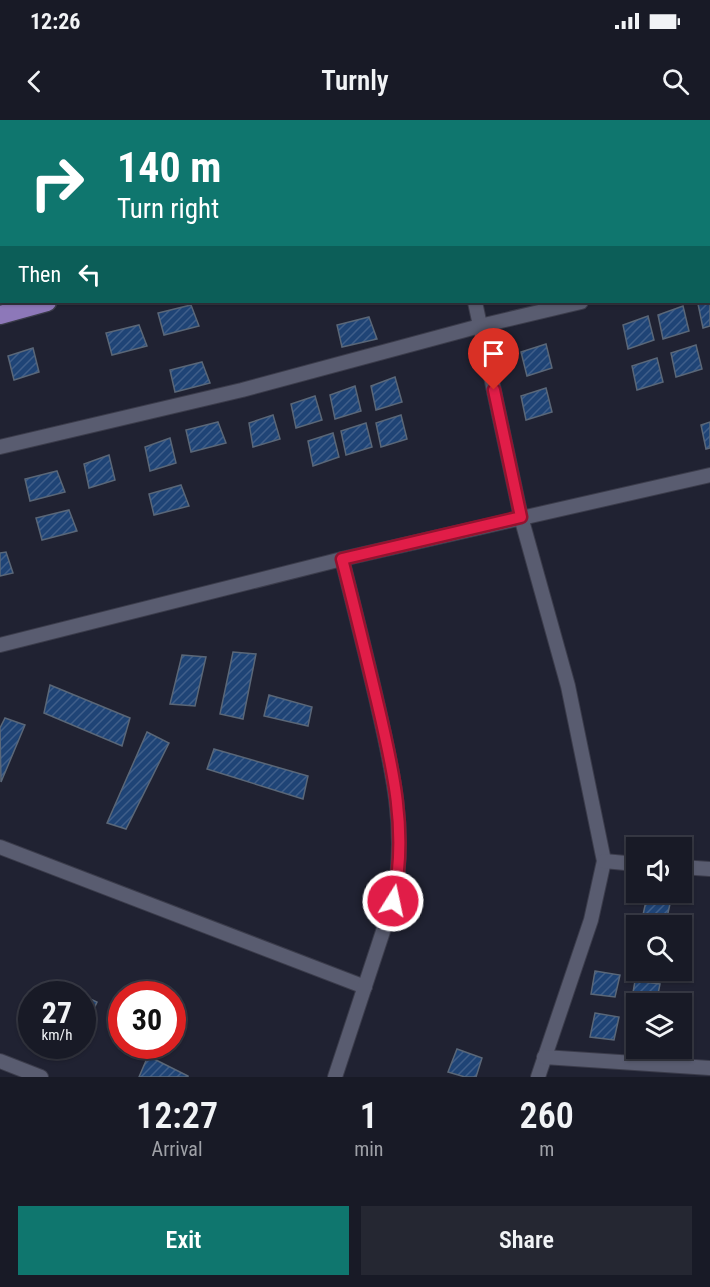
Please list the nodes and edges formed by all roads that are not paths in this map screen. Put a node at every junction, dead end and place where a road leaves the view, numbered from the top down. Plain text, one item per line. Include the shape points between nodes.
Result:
1 (43, 303) edge
2 (475, 303) edge
3 (577, 303) edge
4 (0, 315) edge
5 (480, 326) junction
6 (0, 447) edge
7 (710, 475) edge
8 (521, 517) junction
9 (342, 559) junction
10 (0, 645) edge
11 (0, 847) edge
12 (604, 861) junction
13 (626, 863) edge
14 (692, 868) edge
15 (710, 869) edge
16 (365, 987) junction
17 (544, 1057) junction
18 (0, 1061) edge
19 (710, 1068) edge
20 (41, 1077) edge
21 (335, 1077) edge
22 (538, 1077) edge

1 - 4 main road
2 - 5 street
3 - 5 street
5 - 6 street via 242,390
5 - 8 street
7 - 8 street
8 - 9 street
8 - 12 street via 568,686
9 - 10 street
9 - 16 street via 389,754 399,825 399,878
11 - 16 street
12 - 13 street
12 - 17 street via 591,920
14 - 15 street
16 - 21 street
17 - 19 street
17 - 22 street
18 - 20 street

